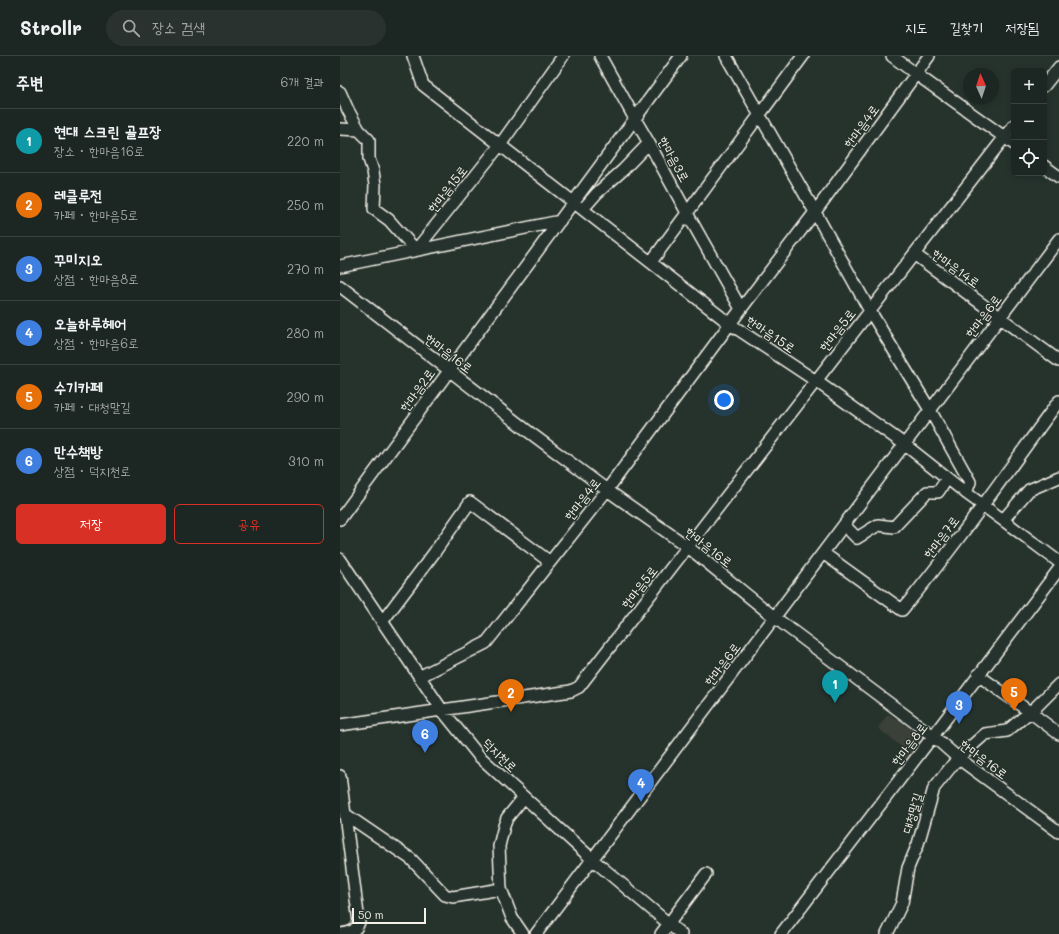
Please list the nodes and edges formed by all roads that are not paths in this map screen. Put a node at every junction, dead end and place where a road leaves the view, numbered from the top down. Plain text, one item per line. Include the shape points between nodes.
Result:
1 (413, 56) edge
2 (562, 56) edge
3 (600, 56) edge
4 (681, 56) edge
5 (726, 56) edge
6 (803, 56) edge
7 (892, 56) edge
8 (929, 56) edge
9 (1059, 67) edge
10 (916, 74) junction
11 (1047, 82) edge
12 (340, 92) edge
13 (759, 115) junction
14 (634, 119) junction
15 (340, 129) edge
16 (1011, 129) edge
17 (359, 130) junction
18 (1005, 137) junction
19 (1011, 142) edge
20 (649, 143) junction
21 (500, 145) junction
22 (1047, 168) edge
23 (1059, 177) edge
24 (578, 206) junction
25 (815, 212) junction
26 (687, 213) junction
27 (560, 221) junction
28 (1059, 239) edge
29 (416, 250) junction
30 (914, 254) junction
31 (651, 262) junction
32 (340, 266) edge
33 (340, 286) edge
34 (741, 309) junction
35 (870, 311) junction
36 (1000, 317) junction
37 (730, 324) junction
38 (1059, 361) edge
39 (449, 370) junction
40 (816, 382) junction
41 (1059, 401) edge
42 (930, 410) junction
43 (904, 444) junction
44 (1059, 477) edge
45 (947, 479) junction
46 (607, 490) junction
47 (966, 493) junction
48 (982, 506) junction
49 (340, 519) edge
50 (1003, 520) junction
51 (844, 525) junction
52 (688, 547) junction
53 (823, 552) junction
54 (340, 559) edge
55 (550, 562) junction
56 (1059, 562) edge
57 (1059, 569) edge
58 (774, 617) junction
59 (382, 622) junction
60 (978, 676) junction
61 (419, 677) junction
62 (1059, 684) edge
63 (442, 710) junction
64 (1030, 712) junction
65 (340, 725) edge
66 (1059, 734) edge
67 (933, 736) junction
68 (958, 758) junction
69 (340, 776) edge
70 (524, 797) junction
71 (345, 814) junction
72 (1059, 832) edge
73 (592, 859) junction
74 (706, 874) dead end
75 (501, 889) junction
76 (669, 924) junction
77 (340, 934) edge
78 (523, 934) edge
79 (536, 934) edge
80 (661, 934) edge
81 (681, 934) edge
82 (781, 934) edge
83 (887, 934) edge

1 - 21 street, 한마음15로 via 423,85
2 - 21 street, 한마음15로
3 - 14 street
4 - 14 street, 한마음2로
5 - 13 street
6 - 13 street
7 - 10 street
8 - 10 street, 한마음4로
9 - 11 street
10 - 18 street
10 - 25 street, 한마음4로
12 - 17 street
13 - 25 street
13 - 26 street
14 - 20 street, 한마음3로
14 - 24 street, 한마음2로
15 - 17 street
16 - 18 street, 한마음5로
17 - 29 street via 370,140 369,160 375,185 374,209 389,220
18 - 19 street
18 - 30 street, 한마음5로
20 - 24 street via 623,170
20 - 26 street, 한마음3로
21 - 24 street, 한마음15로
21 - 29 street, 한마음15로
22 - 23 street
24 - 27 street, 한마음2로
24 - 31 street, 한마음15로
25 - 34 street, 한마음4로
25 - 35 street, 한마음5로
26 - 31 street
26 - 34 street
27 - 29 street
27 - 39 street, 한마음2로
28 - 36 street, 한마음6로
29 - 32 street
30 - 35 street, 한마음5로
30 - 36 street, 한마음14로
31 - 37 street, 한마음15로
33 - 39 street, 한마음16로
34 - 37 street, 한마음4로
35 - 40 street, 한마음5로
35 - 42 street
36 - 38 street, 한마음14로
36 - 42 street, 한마음6로
37 - 40 street, 한마음15로
37 - 46 street, 한마음4로
39 - 46 street, 한마음16로
39 - 49 street, 한마음2로
40 - 43 street, 한마음15로
40 - 52 street, 한마음5로
41 - 48 street, 한마음7로
42 - 43 street, 한마음6로
42 - 47 street via 970,482
43 - 45 street, 한마음15로
43 - 51 street, 한마음6로
44 - 50 street via 1029,490
45 - 47 street, 한마음15로
45 - 51 street via 938,492 927,492 894,527 878,525 857,538
46 - 52 street, 한마음16로
46 - 55 street, 한마음4로
47 - 48 street, 한마음15로
48 - 50 street, 한마음15로
48 - 53 street, 한마음7로 via 902,610
50 - 56 street, 한마음15로
51 - 53 street, 한마음6로
52 - 58 street, 한마음16로
52 - 63 street, 한마음5로 via 577,689
53 - 58 street, 한마음6로
54 - 59 street, 덕지천로
55 - 59 street via 470,502
55 - 61 street, 한마음4로 via 486,643
57 - 60 street, 한마음8로
58 - 67 street, 한마음16로
58 - 73 street, 한마음6로
59 - 61 street, 덕지천로
60 - 64 street
60 - 67 street, 한마음8로
61 - 63 street, 덕지천로
62 - 64 street, 대청말길
63 - 65 street, 한마음5로
63 - 70 street, 덕지천로 via 479,756
64 - 66 street
64 - 68 street, 대청말길 via 1007,731 985,734
67 - 68 street, 한마음16로
67 - 82 street, 한마음8로
68 - 72 street, 한마음16로
68 - 83 street, 대청말길 via 934,788 918,844 908,868 902,903
69 - 71 street
70 - 73 street, 덕지천로
70 - 75 street via 507,818 504,826 499,846
71 - 75 street via 411,859 448,896 458,897
71 - 77 street via 359,922 355,930
73 - 76 street, 덕지천로
73 - 79 street, 한마음6로
74 - 76 street
75 - 78 street via 512,918
76 - 80 street
76 - 81 street, 덕지천로

